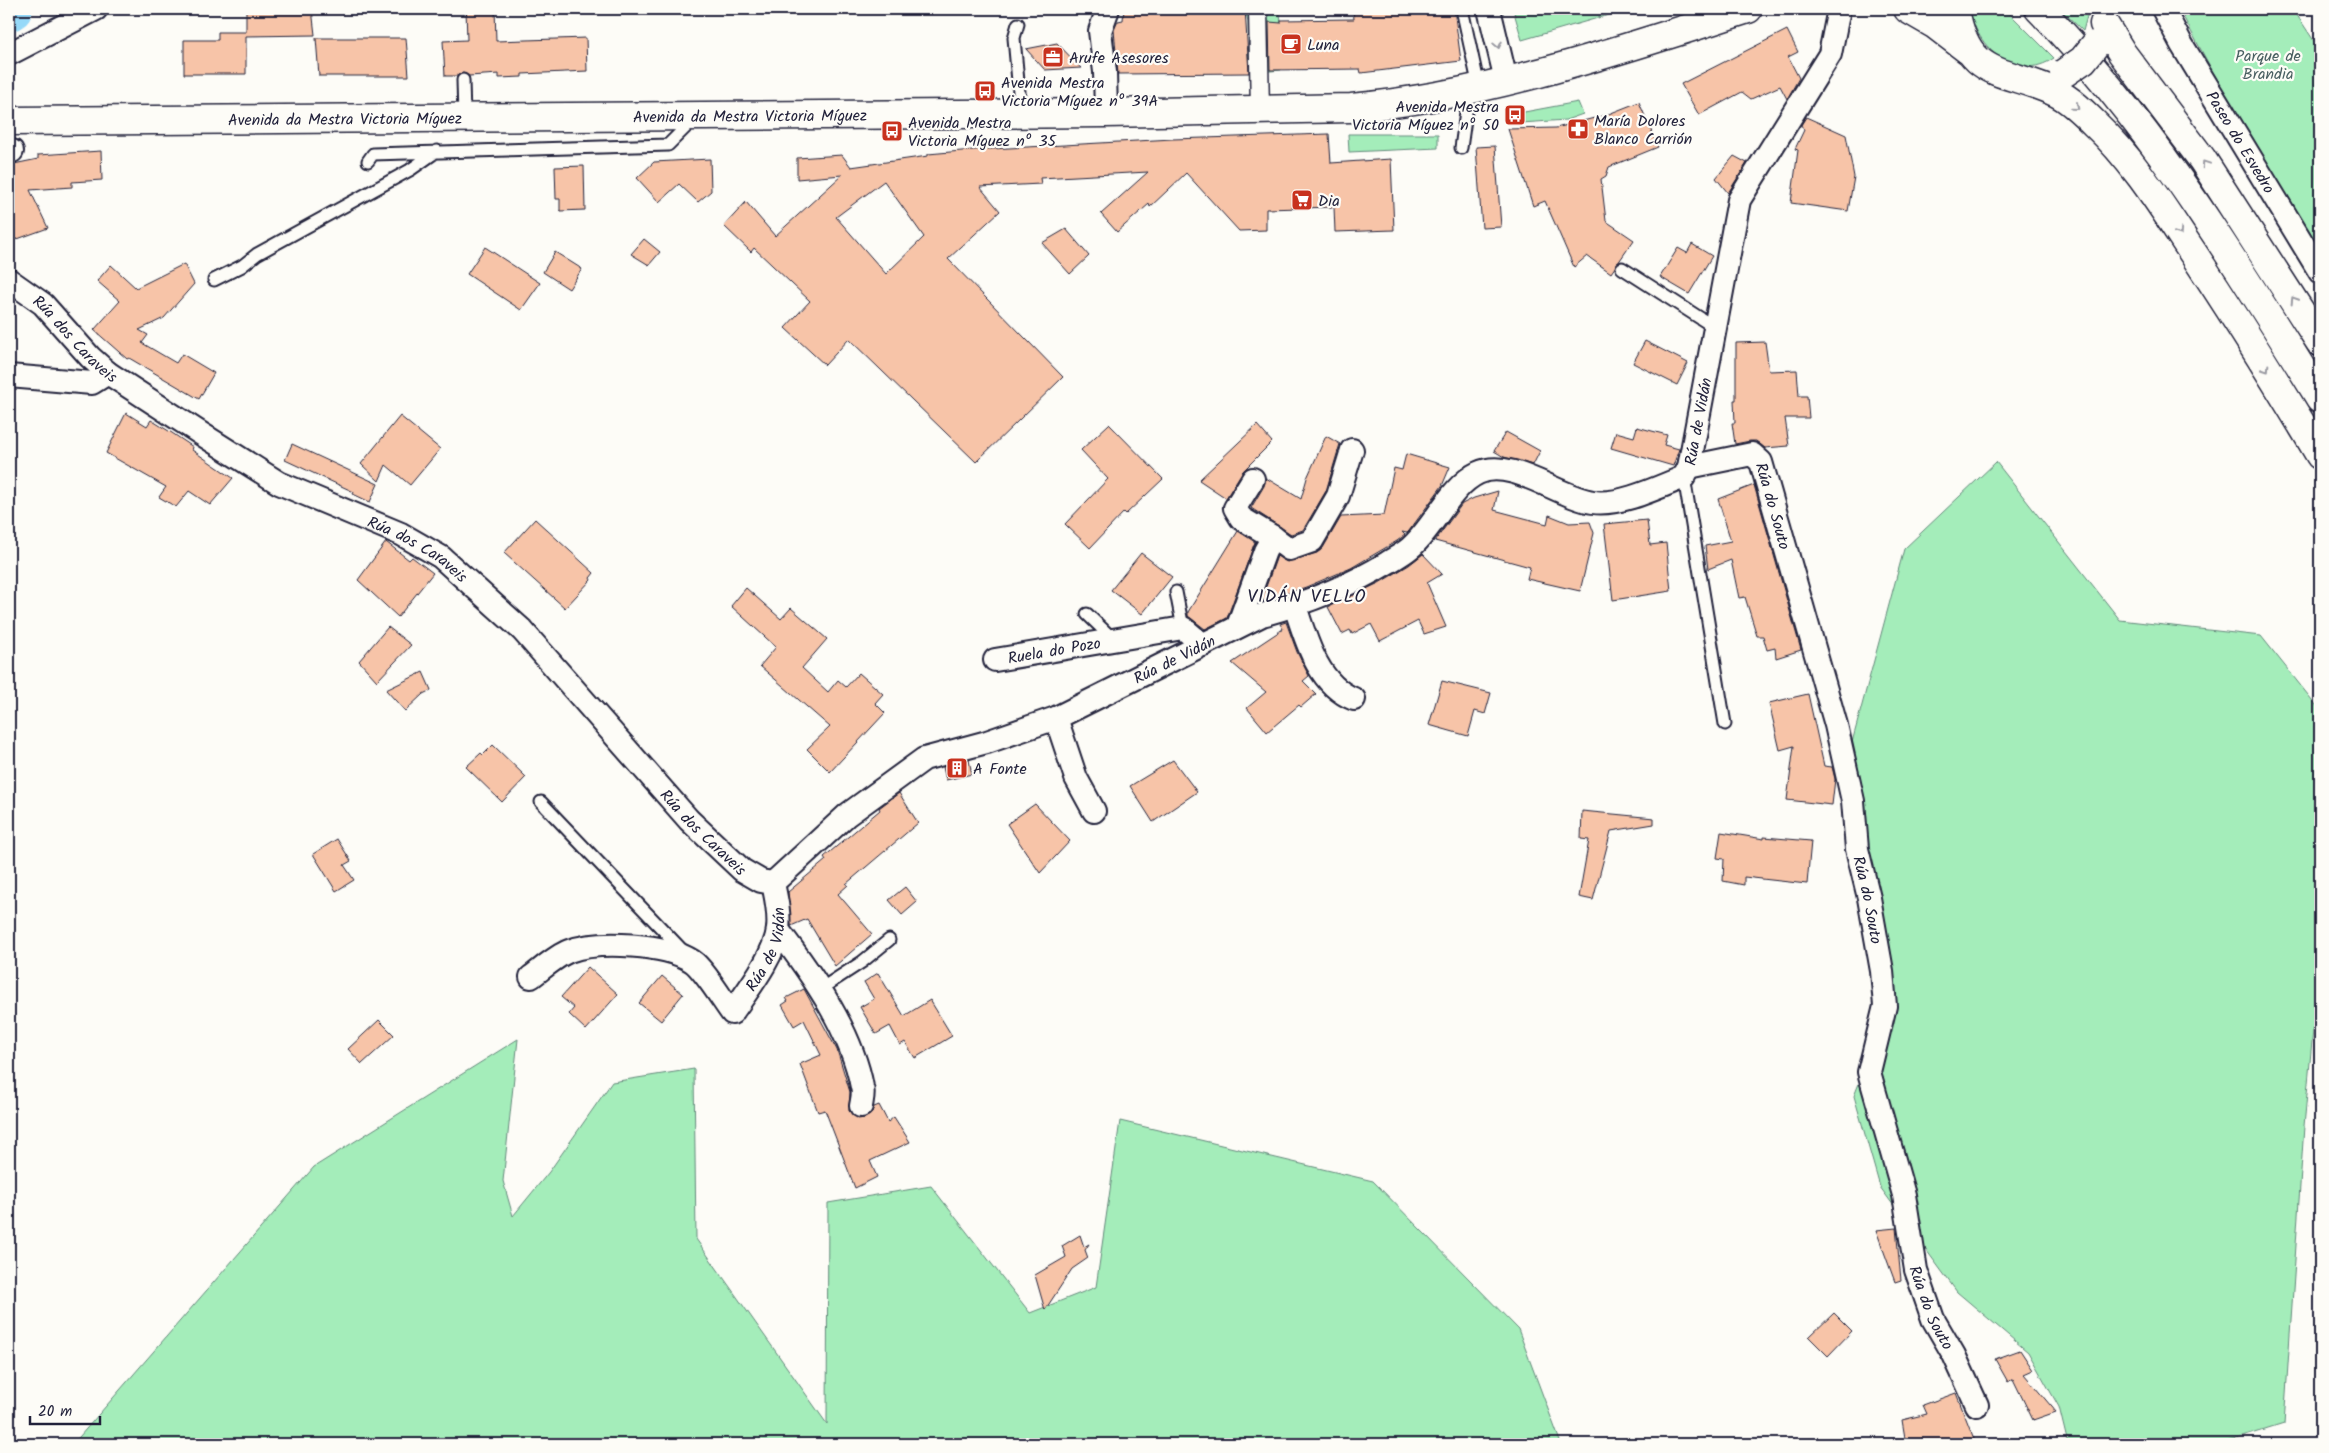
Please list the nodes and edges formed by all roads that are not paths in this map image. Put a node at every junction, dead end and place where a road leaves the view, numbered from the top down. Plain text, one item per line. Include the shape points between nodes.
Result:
1 (96, 9) edge
2 (1108, 9) edge
3 (1258, 9) edge
4 (1462, 9) edge
5 (1489, 9) edge
6 (1748, 9) edge
7 (1840, 9) edge
8 (1908, 9) edge
9 (1955, 9) edge
10 (2039, 9) edge
11 (2163, 9) edge
12 (1018, 24) dead end
13 (2102, 26) edge
14 (9, 54) edge
15 (1974, 55) junction
16 (463, 80) dead end
17 (1506, 80) junction
18 (2017, 80) junction
19 (1470, 89) junction
20 (1260, 111) junction
21 (1106, 113) junction
22 (1021, 114) junction
23 (698, 116) junction
24 (464, 117) junction
25 (9, 121) edge
26 (1461, 148) dead end
27 (437, 151) junction
28 (368, 161) dead end
29 (1622, 268) dead end
30 (2320, 272) edge
31 (9, 280) edge
32 (214, 280) dead end
33 (1714, 327) junction
34 (2320, 342) edge
35 (108, 373) junction
36 (9, 376) edge
37 (2320, 398) edge
38 (1352, 450) dead end
39 (2320, 455) edge
40 (1686, 472) junction
41 (1253, 479) dead end
42 (1273, 537) junction
43 (1176, 592) dead end
44 (1295, 606) junction
45 (1087, 614) dead end
46 (1238, 626) junction
47 (1183, 628) junction
48 (1114, 640) junction
49 (1203, 645) junction
50 (995, 660) dead end
51 (1354, 699) dead end
52 (1056, 718) junction
53 (1725, 724) dead end
54 (541, 802) dead end
55 (1094, 811) dead end
56 (773, 883) junction
57 (778, 930) junction
58 (890, 940) dead end
59 (694, 962) junction
60 (530, 976) dead end
61 (819, 990) junction
62 (861, 1106) dead end
63 (1977, 1405) dead end

1 - 14 street
2 - 21 street via 1100,30 1106,72
3 - 20 street
4 - 19 lane
5 -> 17 street
6 - 17 main road, Avenida da Mestra Victoria Míguez
7 - 33 street, Rúa de Vidán via 1830,54 1739,200
8 - 15 main road via 1934,24
9 - 15 main road via 1960,32
10 - 37 main road via 2092,66 2157,149 2206,218
11 - 30 street, Paseo do Esvedro
12 - 22 lane via 1014,38
13 - 18 main road, bridge via 2083,60 2064,73 2044,80
34 -> 13 main road via 2202,159
15 - 18 main road via 1991,70
16 - 24 lane
17 - 19 main road, Avenida da Mestra Victoria Míguez
18 -> 39 main road via 2063,96 2116,146 2204,268
19 - 20 main road, Avenida da Mestra Victoria Míguez via 1386,105
19 - 26 lane
20 - 21 main road, Avenida da Mestra Victoria Míguez
21 - 22 main road, Avenida da Mestra Victoria Míguez
22 - 23 main road, Avenida da Mestra Victoria Míguez
23 - 24 main road, Avenida da Mestra Victoria Míguez
23 - 27 lane via 668,145
24 - 25 main road, Avenida da Mestra Victoria Míguez
27 - 28 lane via 373,154
27 - 32 lane via 410,170
29 - 33 lane
31 - 35 street, Rúa dos Caraveis via 43,304
33 - 40 street, Rúa de Vidán
35 - 36 street via 92,383
35 - 56 street, Rúa dos Caraveis via 279,483 401,534 441,557 522,630 690,820 742,870 761,881
38 - 42 street via 1338,496 1312,541 1289,549
40 - 44 street, Rúa de Vidán via 1623,499 1594,502 1509,470 1479,472 1464,482 1410,549 1359,581
40 - 53 lane
40 - 63 street, Rúa do Souto via 1752,454 1761,462 1836,725 1854,801 1857,849 1869,898 1885,1006 1869,1072 1904,1194 1916,1270 1933,1319
41 - 42 street via 1235,508 1241,518
42 - 46 street
43 - 47 lane
44 - 46 street, Rúa de Vidán
44 - 51 street via 1327,680
45 - 48 lane, Ruela do Pozo
46 - 49 street, Rúa de Vidán
47 - 48 street, Ruela do Pozo
47 - 49 street
48 - 50 street, Ruela do Pozo
49 - 52 street, Rúa de Vidán
52 - 55 street via 1076,778
52 - 56 street, Rúa de Vidán via 924,759 847,814
54 - 59 lane
56 - 57 street, Rúa de Vidán
57 - 59 street, Rúa de Vidán via 765,963 732,1013
57 - 61 street
58 - 61 lane
59 - 60 street, Rúa de Vidán via 676,953 654,949 593,946 568,951
61 - 62 street via 833,1012 854,1059 863,1089

